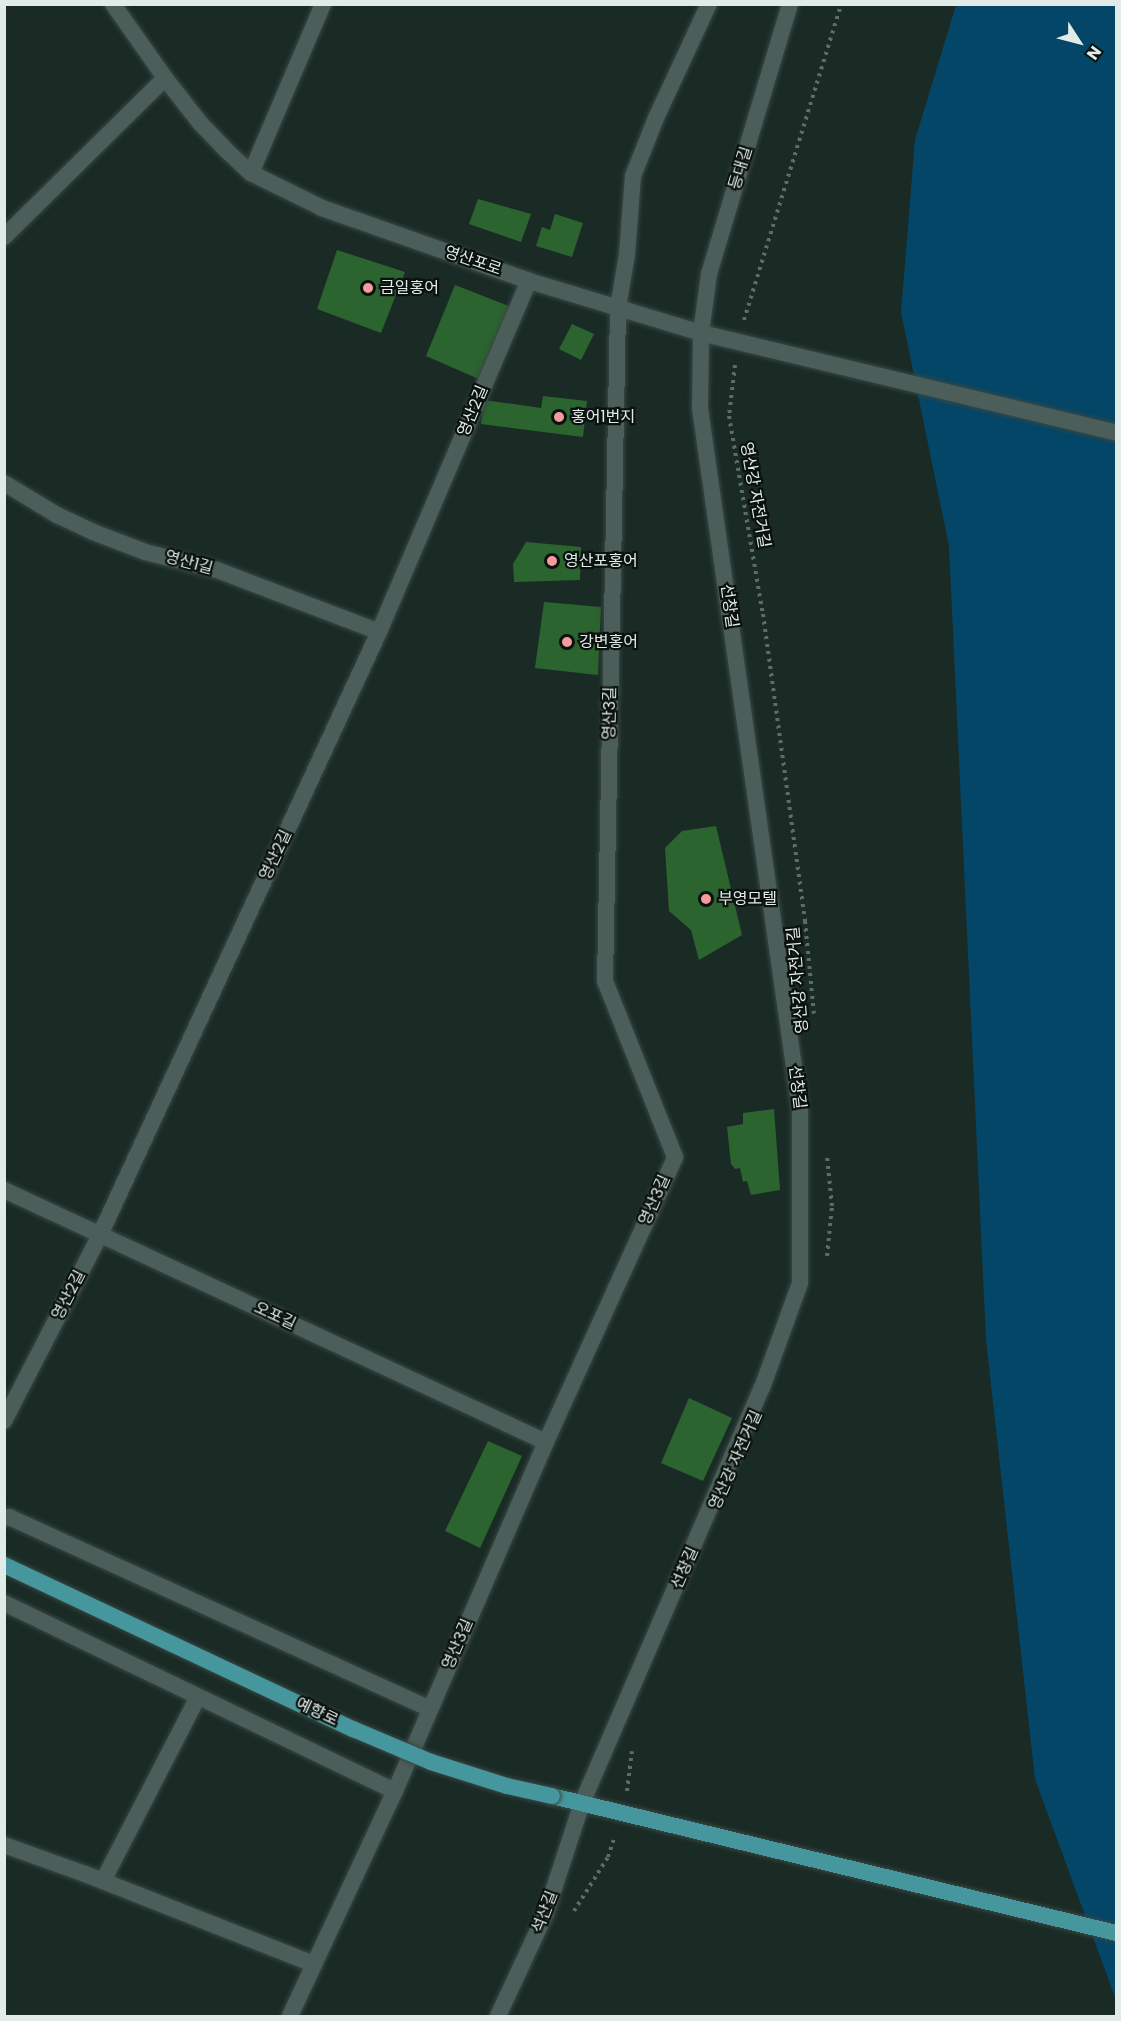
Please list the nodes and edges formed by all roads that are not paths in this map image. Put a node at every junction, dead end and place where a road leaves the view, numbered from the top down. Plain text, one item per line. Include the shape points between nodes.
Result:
1 (113, 4) edge
2 (323, 4) edge
3 (709, 4) edge
4 (790, 4) edge
5 (165, 78) junction
6 (251, 173) junction
7 (4, 237) edge
8 (529, 281) junction
9 (618, 308) junction
10 (701, 333) junction
11 (1116, 434) edge
12 (4, 483) edge
13 (379, 632) junction
14 (4, 1190) edge
15 (100, 1235) junction
16 (4, 1420) edge
17 (546, 1442) junction
18 (4, 1518) edge
19 (4, 1565) edge
20 (4, 1603) edge
21 (198, 1697) junction
22 (430, 1709) junction
23 (394, 1791) junction
24 (582, 1803) junction
25 (4, 1845) edge
26 (103, 1881) junction
27 (1116, 1934) edge
28 (313, 1964) junction
29 (290, 2016) edge
30 (498, 2016) edge

1 - 5 street, 영산포로
2 - 6 street
3 - 9 street, 영산3길 via 633,176
4 - 10 street, 등대길 via 709,274
5 - 6 street, 영산포로 via 201,124
5 - 7 street
6 - 8 street, 영산포로 via 322,208
8 - 9 street, 영산포로
8 - 13 street, 영산2길
9 - 10 street, 영산포로
9 - 17 street, 영산3길 via 605,981 675,1157
10 - 11 street, 영산포로
10 - 24 street, 선창길 via 700,408 800,1109 800,1283 762,1388
12 - 13 street, 영산1길 via 93,532 145,552 218,570
13 - 15 street, 영산2길
14 - 15 street, 오포길
15 - 16 street, 영산2길
15 - 17 street, 오포길
17 - 22 street, 영산3길
18 - 22 street
19 - 24 main road, 예향로, bridge via 431,1762 507,1786
20 - 21 street
21 - 23 street
21 - 26 street
22 - 23 street, 영산3길
23 - 28 street, 영산3길
24 - 27 main road, 예향로
24 - 30 street, 석산길 via 546,1913
25 - 26 street
26 - 28 street
28 - 29 street, 영산3길

